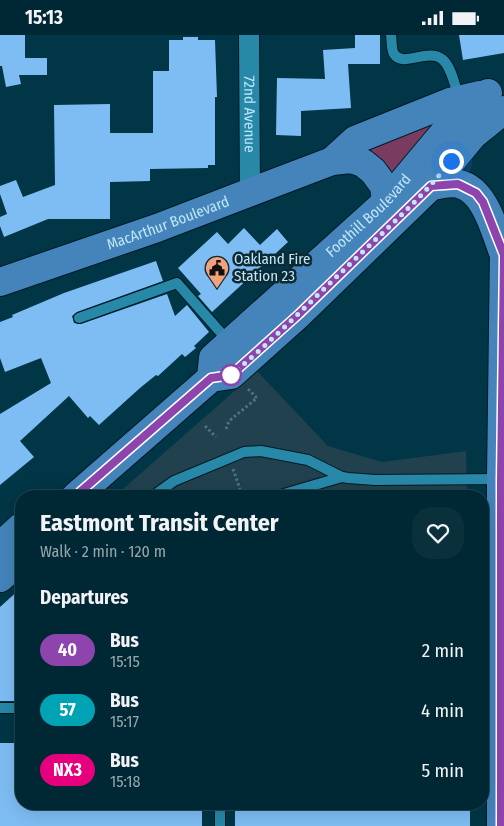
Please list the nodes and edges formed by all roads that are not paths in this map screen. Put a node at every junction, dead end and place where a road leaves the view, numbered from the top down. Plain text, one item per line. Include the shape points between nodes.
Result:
1 (249, 35) edge
2 (391, 35) edge
3 (499, 97) edge
4 (460, 99) junction
5 (332, 161) junction
6 (431, 186) junction
7 (250, 191) junction
8 (386, 202) junction
9 (504, 250) edge
10 (504, 255) edge
11 (0, 282) edge
12 (291, 305) junction
13 (79, 318) dead end
14 (230, 343) junction
15 (211, 378) junction
16 (342, 477) junction
17 (502, 480) edge
18 (88, 490) edge
19 (161, 490) edge
20 (298, 490) edge
21 (15, 532) edge
22 (0, 546) edge
23 (15, 564) edge
24 (0, 578) edge
25 (0, 708) edge
26 (15, 708) edge
27 (220, 810) edge
28 (220, 826) edge
29 (501, 826) edge

1 - 7 street, 72nd Avenue
2 - 4 lane via 393,53 397,58 403,60 432,54 447,64
3 - 4 main road, MacArthur Boulevard
3 - 6 main road, Foothill Boulevard
3 - 8 main road, Foothill Boulevard via 452,123
4 - 5 main road, MacArthur Boulevard via 355,140
5 - 7 main road, MacArthur Boulevard
5 - 8 main road, MacArthur Boulevard via 351,159 363,163 381,180
6 - 10 main road via 458,184 476,193 483,202
6 - 12 main road, Foothill Boulevard
7 - 11 main road, MacArthur Boulevard
8 - 12 main road, Foothill Boulevard
9 - 10 main road
10 - 17 main road
12 - 14 main road, Foothill Boulevard
12 - 15 main road, Foothill Boulevard via 231,375
13 - 14 lane via 177,283
14 - 15 main road, Foothill Boulevard via 213,358
15 - 18 main road, Foothill Boulevard
16 - 17 lane
16 - 19 lane via 308,460 261,451 244,452 174,481
16 - 20 lane
17 - 29 main road
21 - 22 main road
23 - 24 main road
25 - 26 lane
27 - 28 lane

